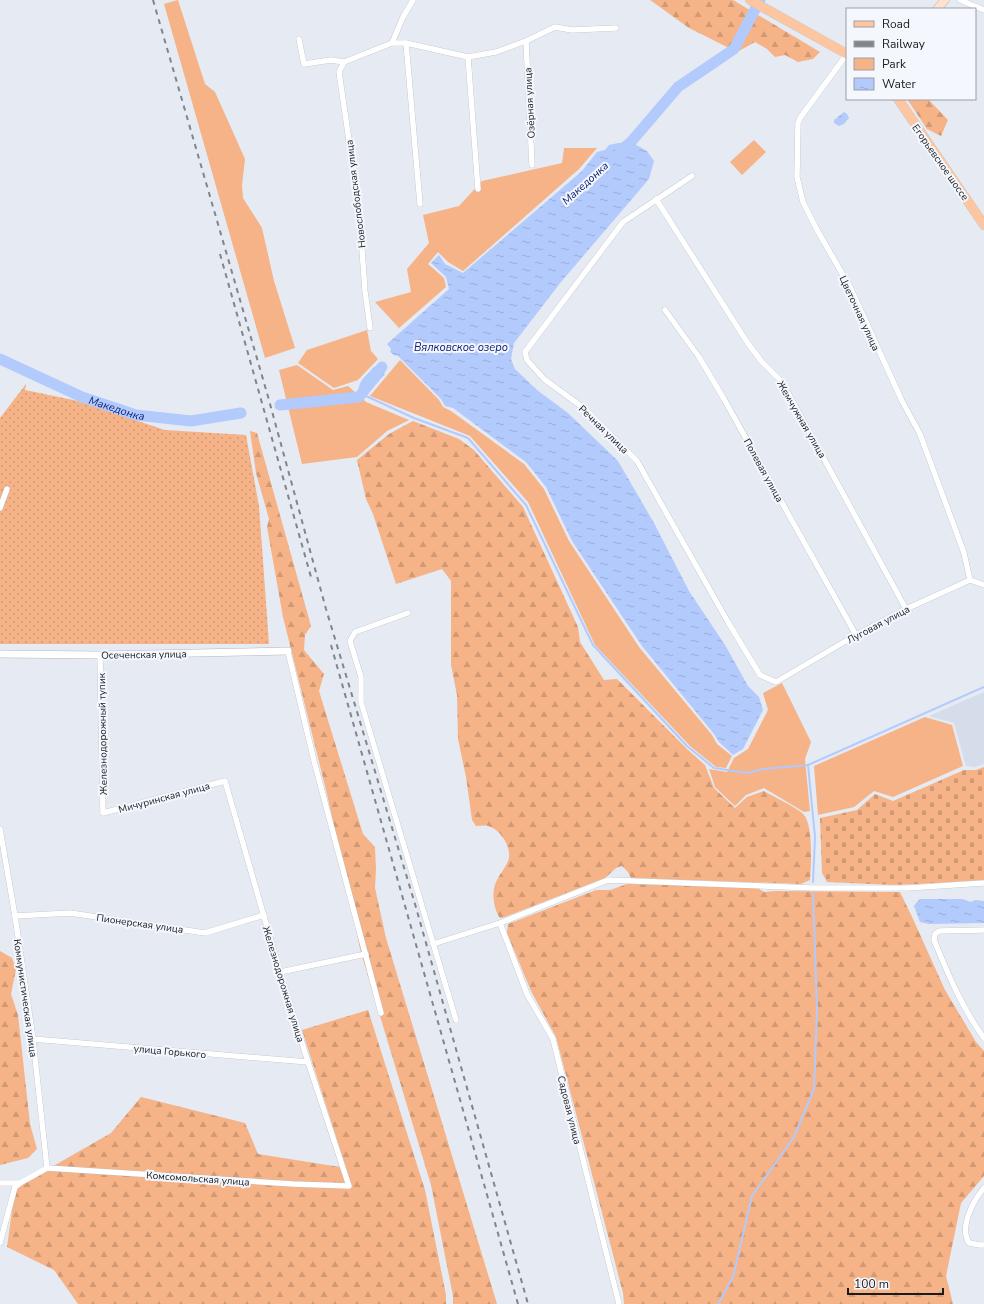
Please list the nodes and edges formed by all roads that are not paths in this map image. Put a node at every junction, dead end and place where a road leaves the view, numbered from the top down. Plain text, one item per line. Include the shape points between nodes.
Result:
1 (413, 0) edge
2 (750, 0) edge
3 (945, 0) edge
4 (960, 0) edge
5 (938, 8) edge
6 (984, 10) edge
7 (616, 28) dead end
8 (298, 39) dead end
9 (526, 41) junction
10 (392, 43) junction
11 (406, 43) junction
12 (846, 53) edge
13 (846, 55) edge
14 (468, 57) junction
15 (344, 62) junction
16 (899, 100) edge
17 (532, 165) dead end
18 (692, 176) dead end
19 (478, 189) dead end
20 (656, 199) junction
21 (420, 204) dead end
22 (984, 225) edge
23 (665, 310) dead end
24 (370, 328) dead end
25 (7, 490) dead end
26 (0, 508) edge
27 (970, 580) junction
28 (984, 585) edge
29 (906, 609) junction
30 (408, 613) dead end
31 (856, 635) junction
32 (288, 651) joint
33 (0, 654) edge
34 (100, 655) junction
35 (776, 682) joint
36 (225, 780) joint
37 (103, 813) joint
38 (0, 829) edge
39 (984, 883) edge
40 (264, 915) junction
41 (15, 916) junction
42 (500, 923) junction
43 (984, 930) edge
44 (434, 944) junction
45 (366, 954) junction
46 (280, 972) junction
47 (381, 1013) dead end
48 (456, 1020) dead end
49 (984, 1038) edge
50 (33, 1039) junction
51 (308, 1062) junction
52 (48, 1168) junction
53 (0, 1183) edge
54 (20, 1183) junction
55 (349, 1186) joint
56 (984, 1188) edge
57 (0, 1243) edge
58 (984, 1245) edge
59 (619, 1304) edge

1 - 10 street
2 - 12 main road
3 - 5 main road
4 - 6 street
7 - 9 street via 572,30 555,27
8 - 15 street via 304,64 331,60
9 - 14 street via 496,52
9 - 17 street, Озёрная улица
10 - 11 street
10 - 15 street
11 - 14 street
11 - 21 street
13 - 27 street, Цветочная улица via 798,123 798,185 805,208 850,287 902,401 920,434 964,553
14 - 19 street
15 - 24 street, Новослободская улица via 339,72 359,209
16 - 22 main road, Егорьевское шоссе
18 - 20 street, Речная улица
20 - 29 street, Жемчужная улица via 747,342 782,382
20 - 35 street, Речная улица via 623,222 525,352 527,360 544,379 585,409 637,461 760,675
23 - 31 street, Полевая улица via 699,357 724,399
25 - 26 street
27 - 28 street
27 - 29 street, Луговая улица
29 - 31 street, Луговая улица
30 - 44 street via 355,632 350,641 361,677 361,702
31 - 35 street, Луговая улица
32 - 34 street, Осеченская улица
32 - 45 street via 314,761
33 - 34 street, Осеченская улица
34 - 37 street, Железнодорожный тупик
36 - 37 street, Мичуринская улица
36 - 40 street, Железнодорожная улица
38 - 41 street, Коммунистическая улица
39 - 42 street via 907,888 820,888 608,880
40 - 41 street, Пионерская улица via 205,933 70,913
40 - 46 street, Железнодорожная улица
41 - 50 street, Коммунистическая улица
42 - 44 street
42 - 59 street, Садовая улица via 527,994 553,1039
43 - 49 street via 939,931 935,934 934,940 954,987
44 - 48 street
45 - 46 street
45 - 47 street
46 - 51 street, Железнодорожная улица
50 - 51 street, улица Горького
50 - 52 street, Коммунистическая улица
51 - 55 street, Железнодорожная улица
52 - 54 street
52 - 55 street, Комсомольская улица
53 - 54 street
54 - 57 street via 15,1187
56 - 58 street via 969,1214 966,1238 969,1243

